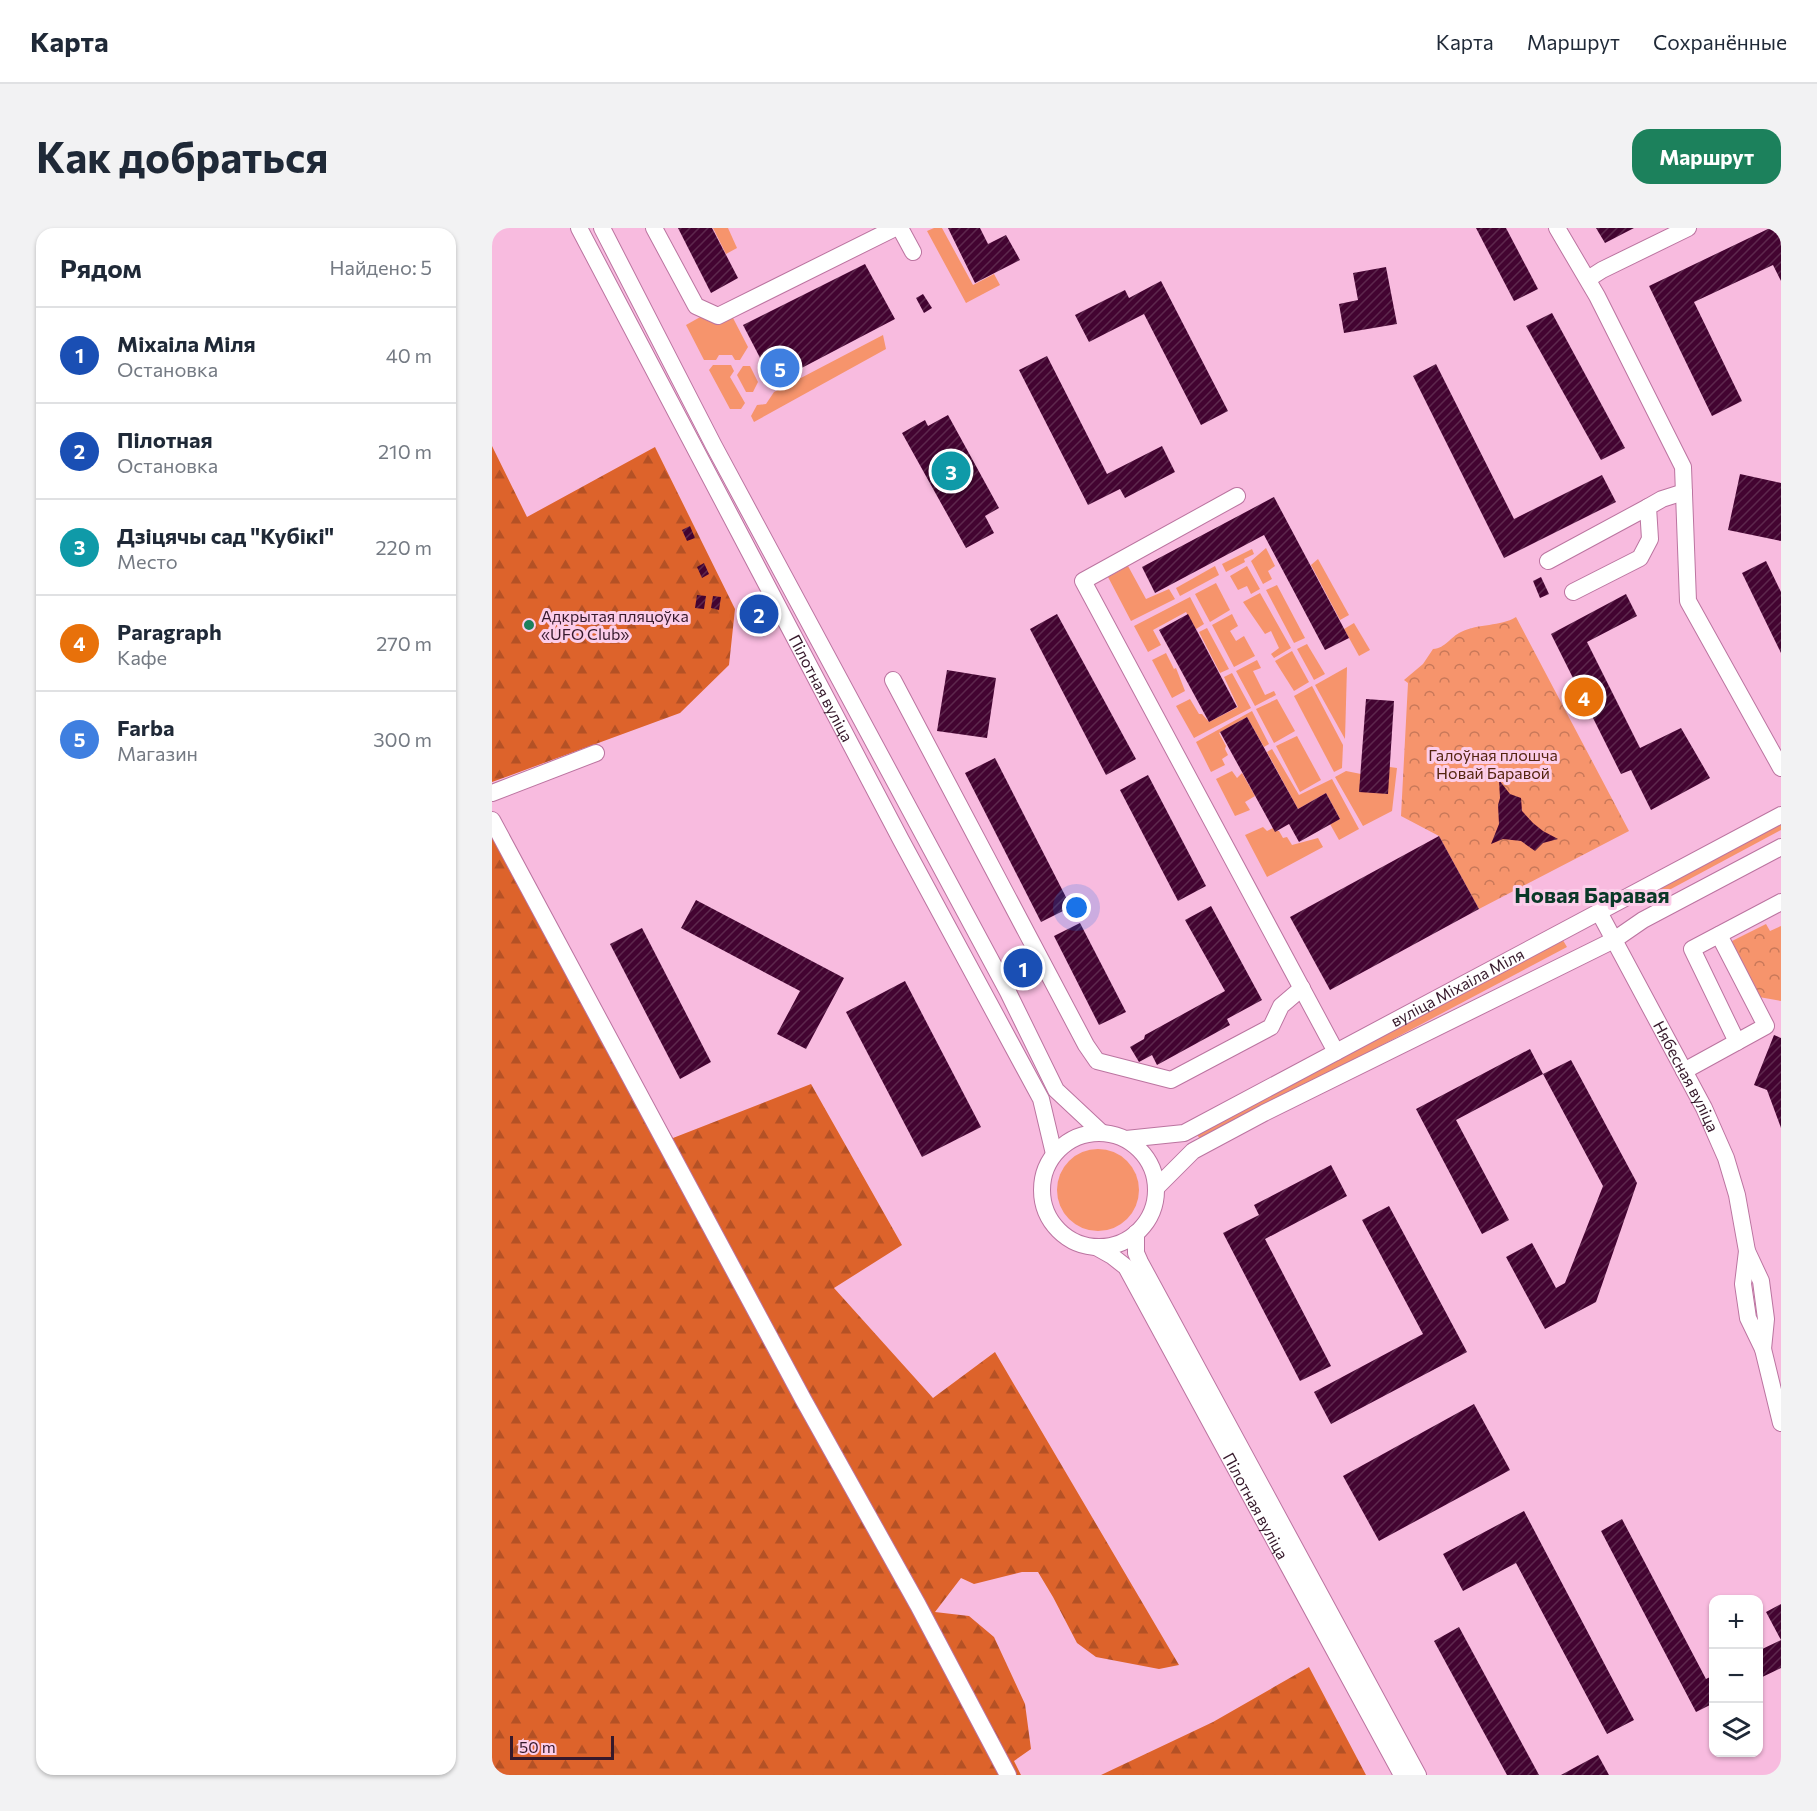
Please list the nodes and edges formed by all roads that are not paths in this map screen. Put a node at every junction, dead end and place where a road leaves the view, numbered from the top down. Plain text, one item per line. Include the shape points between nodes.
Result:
1 (579, 228) edge
2 (602, 228) edge
3 (654, 228) edge
4 (895, 228) edge
5 (900, 228) edge
6 (1557, 228) edge
7 (1688, 228) edge
8 (913, 252) dead end
9 (1588, 279) junction
10 (714, 446) junction
11 (698, 454) junction
12 (1684, 492) junction
13 (1237, 496) dead end
14 (1648, 507) junction
15 (1548, 561) dead end
16 (1573, 592) dead end
17 (893, 680) dead end
18 (596, 753) dead end
19 (1781, 768) edge
20 (492, 793) edge
21 (1781, 815) edge
22 (492, 820) edge
23 (1781, 847) edge
24 (1781, 902) edge
25 (1599, 912) junction
26 (1719, 934) junction
27 (1614, 940) junction
28 (1302, 988) junction
29 (1737, 1042) junction
30 (1336, 1052) junction
31 (1684, 1071) junction
32 (1102, 1132) junction
33 (1126, 1139) junction
34 (1054, 1154) junction
35 (1156, 1188) junction
36 (1136, 1233) junction
37 (1096, 1247) junction
38 (1747, 1251) junction
39 (1773, 1325) edge
40 (1763, 1349) junction
41 (1781, 1423) edge
42 (1326, 1620) junction
43 (1008, 1775) edge
44 (1402, 1775) edge
45 (1418, 1775) edge

1 - 11 street, Пілотная вуліца
2 - 10 street, Пілотная вуліца
3 - 4 street via 696,306 718,316
5 - 8 street
6 - 9 street
7 - 9 street
9 - 12 street via 1683,467
10 - 11 street
10 - 32 street, Пілотная вуліца via 1008,992 1056,1090
11 - 34 street, Пілотная вуліца via 1041,1099
12 - 14 street
12 - 19 street via 1689,601
13 - 28 street via 1083,581
14 - 15 street
14 - 16 street via 1650,539 1640,558
17 - 28 street via 1097,1061 1171,1080 1271,1026 1281,1006
18 - 20 street
21 - 25 street, вуліца Міхаіла Міля
22 - 43 street
23 - 27 street, вуліца Міхаіла Міля via 1643,920
24 - 26 street
25 - 27 street, Нябесная вуліца
25 - 30 street, вуліца Міхаіла Міля
26 - 29 street via 1692,949
26 - 29 street via 1766,1026
27 - 31 street, Нябесная вуліца
27 - 35 street, вуліца Міхаіла Міля via 1193,1151
28 - 30 street
29 - 31 street
30 - 33 street, вуліца Міхаіла Міля via 1184,1132
31 - 38 street, Нябесная вуліца via 1726,1158
32 - 33 street
32 - 34 street via 1084,1134
33 - 35 street via 1148,1160
34 - 37 street via 1041,1187 1050,1221 1062,1235 1078,1244
35 - 36 street via 1154,1207
36 - 37 street via 1114,1245
36 - 42 street, Пілотная вуліца via 1140,1262
37 - 42 street, Пілотная вуліца via 1125,1267
38 - 39 street, Нябесная вуліца via 1761,1281
38 - 40 street, Нябесная вуліца via 1743,1284 1748,1318
39 - 40 street, Нябесная вуліца
40 - 41 street, Нябесная вуліца
42 - 44 street, Пілотная вуліца
42 - 45 street, Пілотная вуліца

